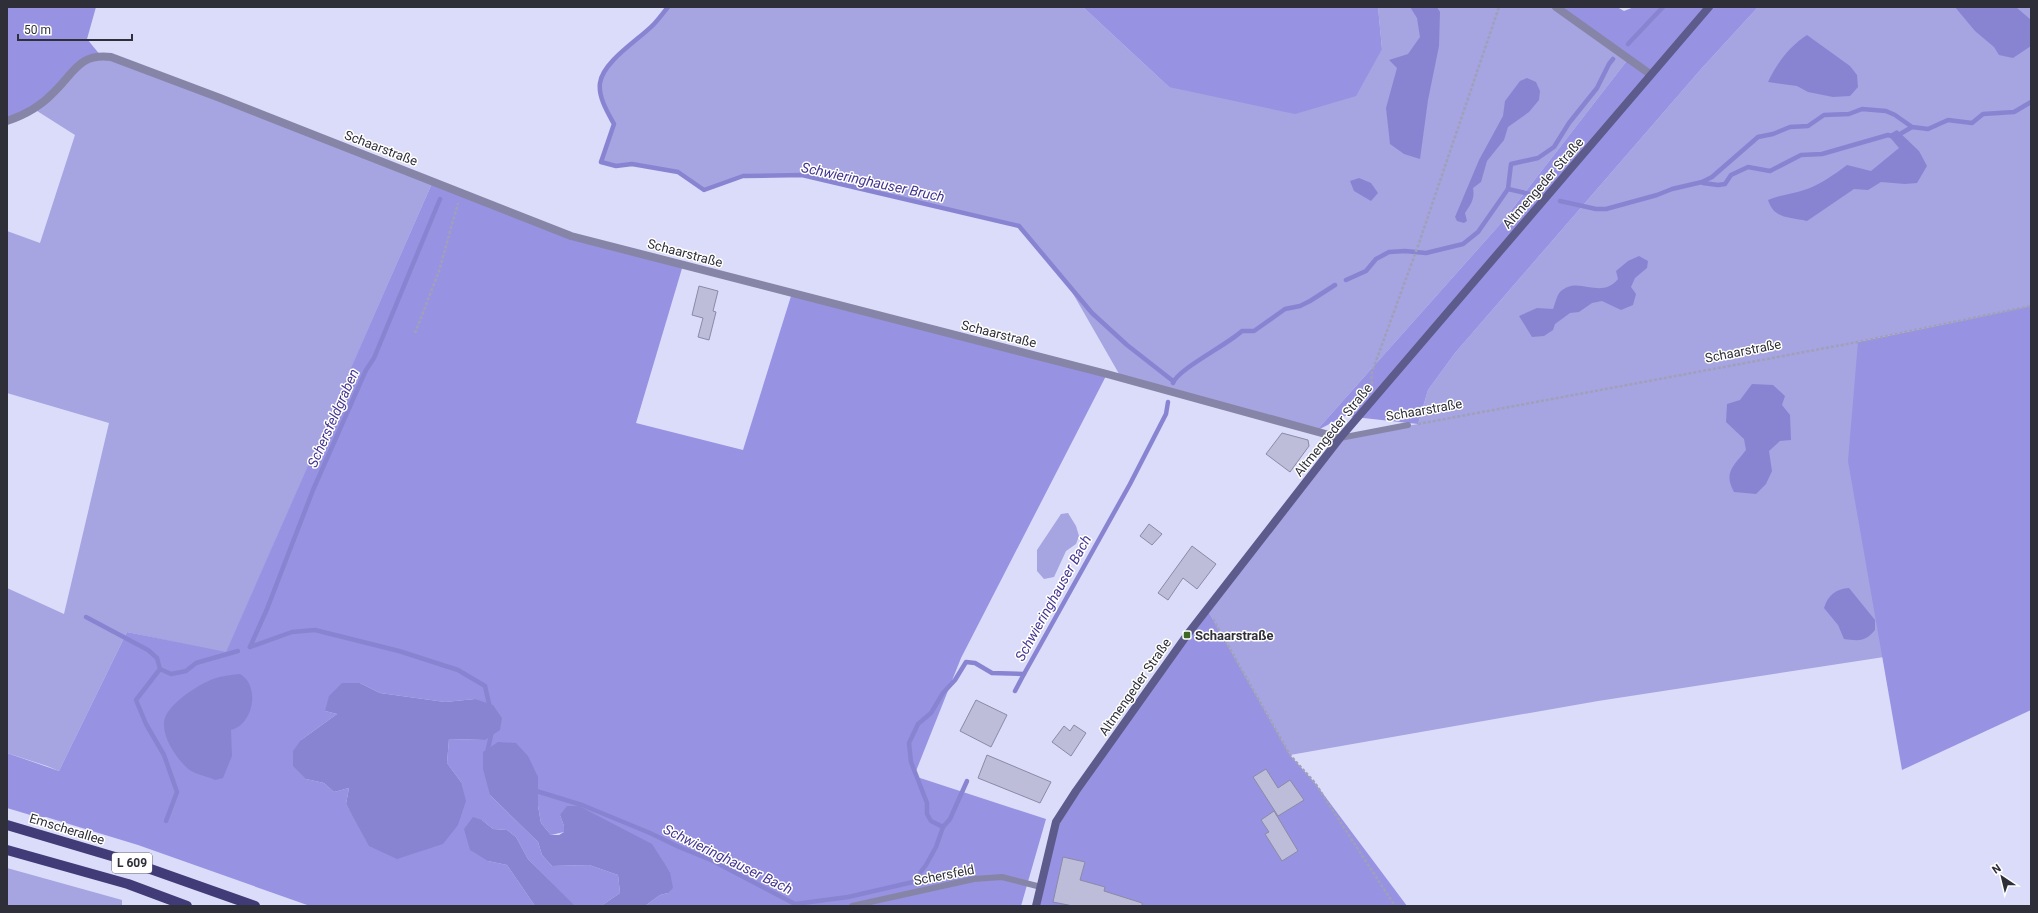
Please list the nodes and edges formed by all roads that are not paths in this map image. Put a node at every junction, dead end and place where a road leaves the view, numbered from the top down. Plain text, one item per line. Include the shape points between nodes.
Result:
1 (1556, 7) edge
2 (1709, 7) edge
3 (1650, 74) junction
4 (7, 121) edge
5 (1408, 425) road end
6 (1340, 438) junction
7 (7, 825) edge
8 (7, 850) edge
9 (1041, 887) junction
10 (187, 906) edge
11 (255, 906) edge
12 (852, 906) edge
13 (1036, 906) edge

1 - 3 street
2 - 3 street, Altmengeder Straße
3 - 6 street, Altmengeder Straße via 1567,175
4 - 6 street, Schaarstraße via 23,115 44,101 77,65 87,59 111,57 571,236 1107,374
5 - 6 lane, Schaarstraße
6 - 9 street, Altmengeder Straße via 1207,609 1076,790 1056,822
7 - 11 main road, Emscherallee / L 609 via 125,860
8 - 10 main road, L 609 via 128,884
9 - 12 lane, Schersfeld via 1002,877 974,879
9 - 13 street, Altmengeder Straße

